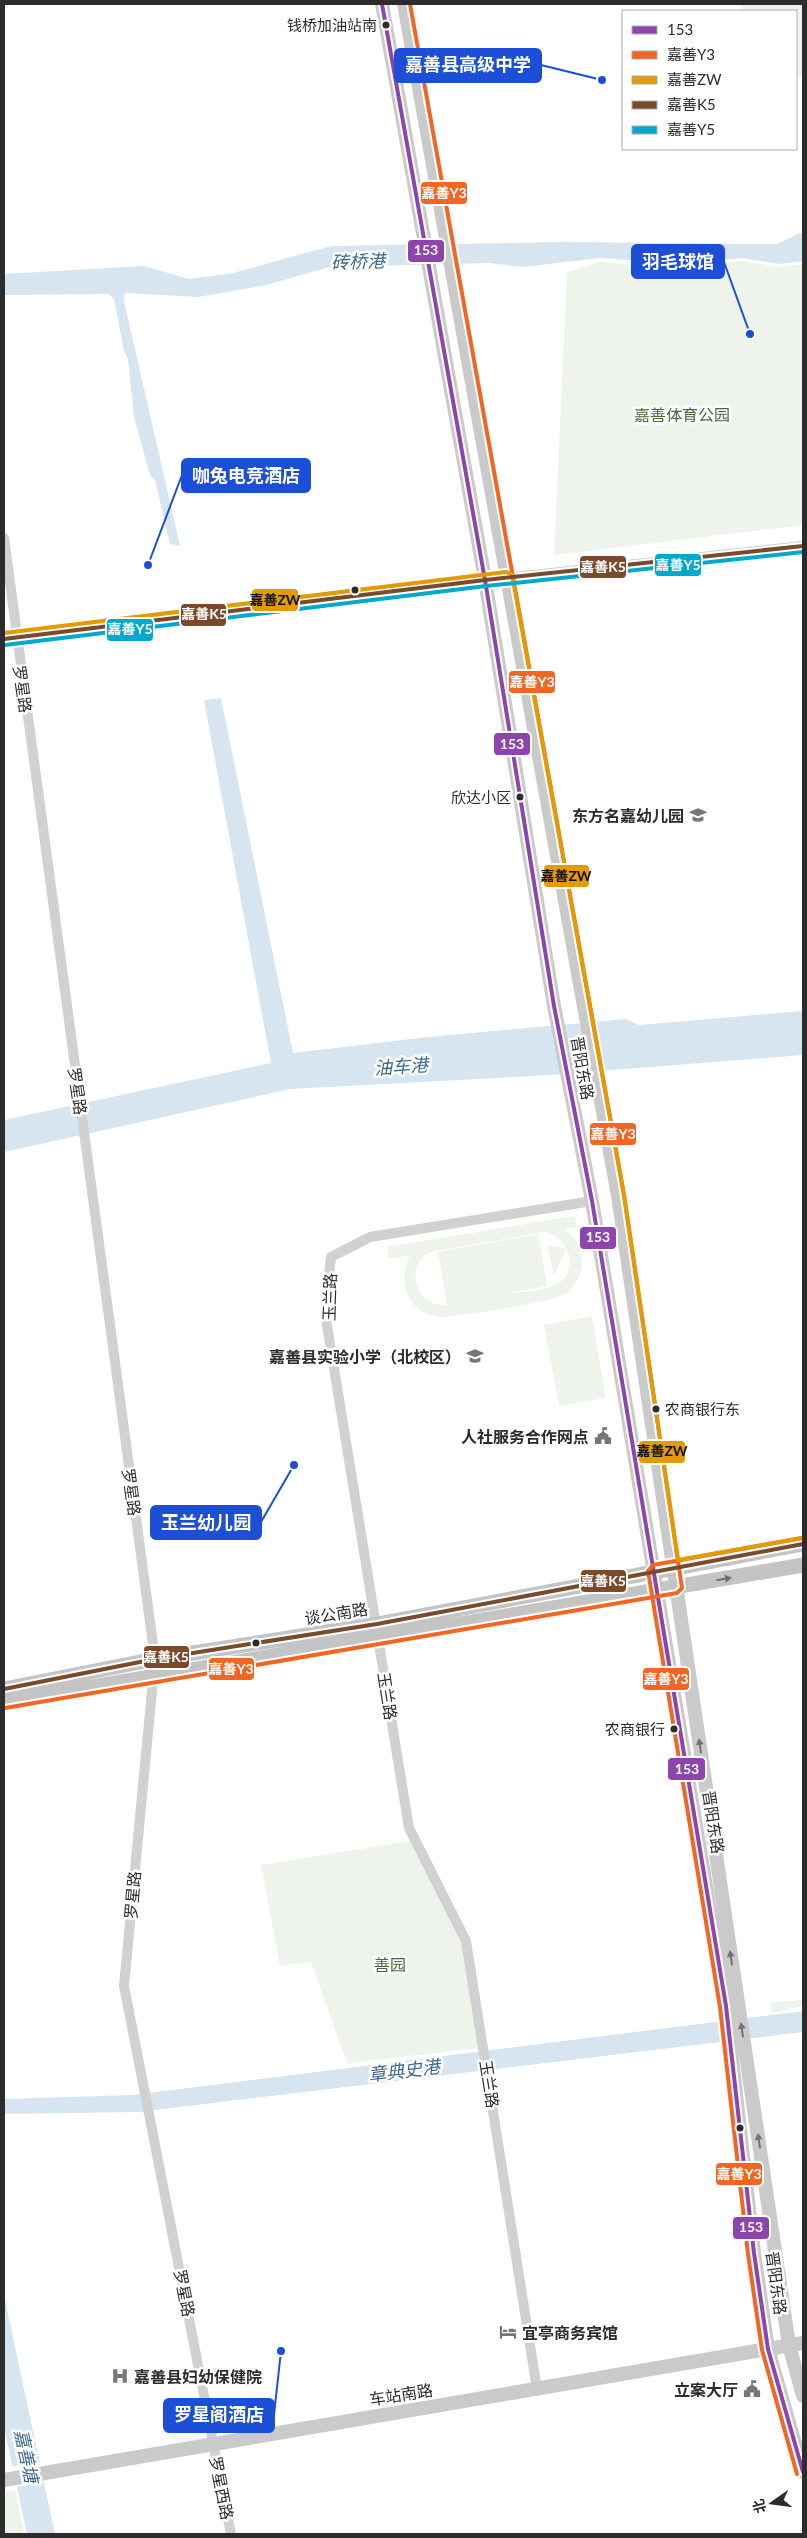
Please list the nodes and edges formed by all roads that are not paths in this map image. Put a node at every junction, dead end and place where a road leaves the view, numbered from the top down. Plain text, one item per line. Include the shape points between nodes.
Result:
1 (382, 4) edge
2 (404, 4) edge
3 (4, 538) edge
4 (803, 546) edge
5 (508, 578) junction
6 (485, 580) junction
7 (16, 637) junction
8 (4, 639) edge
9 (592, 1201) junction
10 (803, 1544) edge
11 (803, 1565) edge
12 (673, 1567) junction
13 (654, 1571) junction
14 (676, 1587) junction
15 (658, 1590) junction
16 (377, 1624) junction
17 (379, 1639) junction
18 (154, 1659) junction
19 (153, 1676) junction
20 (4, 1688) edge
21 (4, 1702) edge
22 (733, 2006) junction
23 (739, 2054) junction
24 (803, 2343) edge
25 (789, 2345) junction
26 (768, 2349) junction
27 (537, 2389) junction
28 (803, 2396) edge
29 (213, 2443) junction
30 (803, 2472) edge
31 (4, 2480) edge
32 (231, 2534) edge

1 - 6 main road, 晋阳东路
2 - 5 main road, 晋阳东路
3 - 7 street, 罗星路
4 - 5 street
5 - 6 street
5 - 12 main road, 晋阳东路 via 618,1196
6 - 7 street
6 - 9 main road, 晋阳东路 via 554,1006
7 - 8 street
7 - 18 street, 罗星路
9 - 13 main road, 晋阳东路
9 - 16 street, 玉兰路 via 370,1237 331,1257 325,1313
10 - 12 main road, 谈公南路
14 -> 11 main road, 谈公南路
12 - 13 main road, 谈公南路
12 - 14 main road, 晋阳东路
13 - 15 main road, 晋阳东路
13 - 16 main road, 谈公南路
14 - 15 main road, 谈公南路
22 -> 14 main road, 晋阳东路
15 - 17 main road, 谈公南路
15 - 22 main road, 晋阳东路
16 - 17 street, 玉兰路
16 - 18 main road, 谈公南路
17 - 19 main road, 谈公南路
17 - 27 street, 玉兰路 via 409,1828 466,1941
18 - 19 street, 罗星路
18 - 20 main road, 谈公南路
19 - 21 main road, 谈公南路
19 - 29 street, 罗星路 via 124,1986
22 - 23 main road, 晋阳东路
25 -> 23 main road, 晋阳东路
23 - 26 main road, 晋阳东路 via 754,2253
24 - 25 main road, 车站南路
25 - 26 main road, 车站南路
25 - 28 main road, 晋阳东路
26 - 27 main road, 车站南路
26 - 30 main road, 晋阳东路
27 - 29 main road, 车站南路
29 - 31 main road, 车站南路
29 - 32 street, 罗星西路

